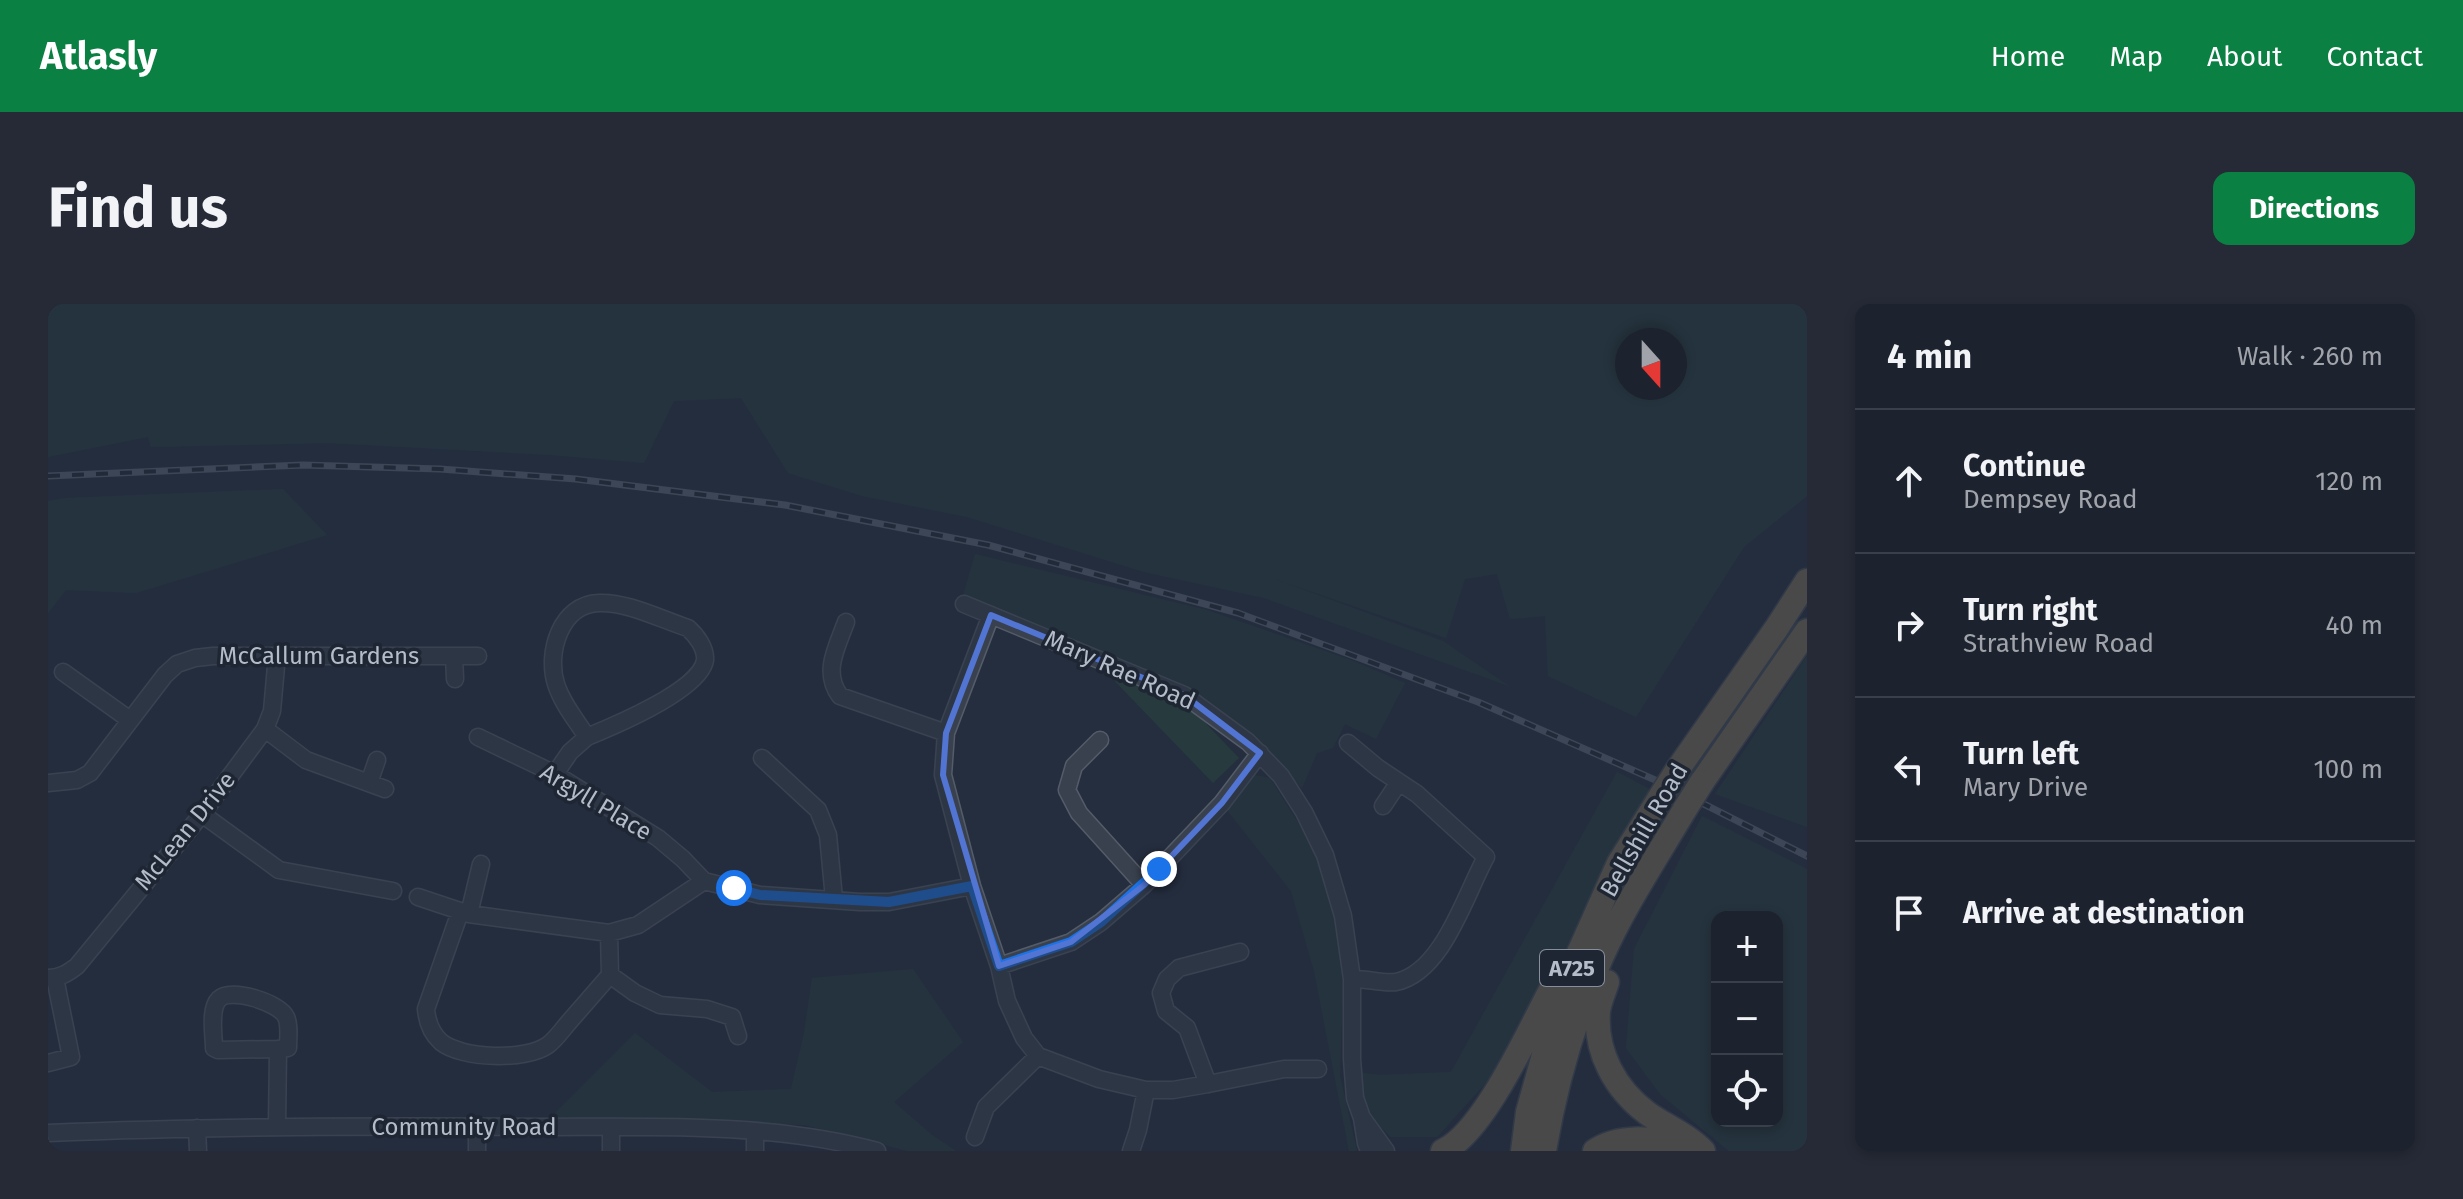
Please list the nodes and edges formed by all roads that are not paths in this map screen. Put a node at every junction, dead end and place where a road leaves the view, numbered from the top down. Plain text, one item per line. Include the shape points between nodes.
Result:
1 (1807, 581) edge
2 (964, 604) dead end
3 (991, 615) junction
4 (846, 622) dead end
5 (1807, 631) edge
6 (277, 655) junction
7 (454, 656) junction
8 (478, 656) dead end
9 (63, 672) dead end
10 (455, 679) dead end
11 (130, 720) junction
12 (265, 729) junction
13 (946, 733) junction
14 (478, 737) dead end
15 (587, 737) junction
16 (1100, 740) dead end
17 (1348, 743) dead end
18 (1260, 753) junction
19 (762, 758) dead end
20 (377, 760) dead end
21 (555, 774) junction
22 (1399, 782) junction
23 (48, 783) edge
24 (1383, 806) dead end
25 (202, 814) junction
26 (1619, 863) junction
27 (481, 864) dead end
28 (704, 881) junction
29 (1144, 885) junction
30 (368, 886) junction
31 (972, 886) junction
32 (393, 891) dead end
33 (1635, 892) junction
34 (418, 897) dead end
35 (834, 899) junction
36 (365, 904) dead end
37 (465, 913) junction
38 (609, 933) junction
39 (1240, 952) dead end
40 (999, 966) junction
41 (610, 975) junction
42 (52, 978) edge
43 (1352, 979) junction
44 (738, 1036) dead end
45 (278, 1049) junction
46 (1038, 1056) junction
47 (48, 1063) edge
48 (1318, 1069) dead end
49 (1208, 1084) junction
50 (1146, 1090) junction
51 (1362, 1118) junction
52 (477, 1126) junction
53 (277, 1127) junction
54 (611, 1127) junction
55 (197, 1128) junction
56 (755, 1131) junction
57 (48, 1133) edge
58 (975, 1137) dead end
59 (1701, 1148) edge
60 (198, 1151) edge
61 (477, 1151) edge
62 (611, 1151) edge
63 (755, 1151) edge
64 (877, 1151) edge
65 (1131, 1151) edge
66 (1369, 1151) edge
67 (1386, 1151) edge
68 (1443, 1151) edge
69 (1523, 1151) edge
70 (1544, 1151) edge
71 (1595, 1151) edge

1 - 26 highway, Bellshill Road / A725, bridge
2 - 3 street, Mary Rae Road
3 - 13 street
3 - 18 street, Mary Rae Road via 1184,695
4 - 13 street via 831,665 840,696
5 - 33 highway, Bellshill Road / A725, bridge via 1702,782
6 - 7 street, McCallum Gardens
6 - 11 street, McCallum Gardens via 213,656 177,664
6 - 12 street, McLean Drive via 272,711
7 - 8 street, McCallum Gardens
7 - 10 street, McCallum Gardens
9 - 11 street
11 - 23 street, McCallum Gardens via 90,773
12 - 20 street via 306,760 377,786
12 - 25 street, McLean Drive
13 - 31 street via 943,775
14 - 21 street, Argyll Place
15 - 15 street via 669,697 696,676 705,657 693,632 615,604 575,610 559,631 552,661 556,685
15 - 21 street
16 - 29 street via 1074,766 1067,790 1079,813
17 - 22 street
18 - 29 street via 1222,803
18 - 43 street, Mary Rae Road via 1304,812 1325,855 1343,916
19 - 35 street via 818,810 828,835
21 - 28 street, Argyll Place via 658,838
22 - 24 street
22 - 43 street via 1486,857 1426,966 1393,983
25 - 30 street via 279,870
25 - 42 street, McLean Drive via 77,966
26 - 68 highway via 1499,1089 1455,1145
26 - 69 highway, Bellshill Road / A725 via 1561,1000 1528,1112
27 - 37 street
28 - 35 street via 760,895
28 - 38 street via 638,925
29 - 40 street via 1071,942
30 - 32 street
30 - 36 street
31 - 35 street via 889,902
31 - 40 street
33 - 59 highway via 1598,1009 1604,1061 1623,1092
33 - 70 highway, Bellshill Road / A725 via 1601,958 1573,1031
34 - 37 street
37 - 38 street
37 - 41 street via 426,1009 434,1034 457,1050 506,1057 534,1053 550,1044
38 - 41 street
39 - 49 street via 1179,968 1161,993 1166,1011 1187,1028
40 - 46 street via 1015,1021
41 - 44 street via 660,1005 732,1017
42 - 47 street via 71,1057
43 - 51 street, Mary Rae Road via 1352,1059
45 - 45 street via 214,1048 214,1008 219,999 241,993 280,1010 286,1016 288,1048
45 - 53 street
46 - 50 street
46 - 58 street via 986,1107
48 - 49 street via 1284,1069
49 - 50 street
50 - 65 street
51 - 66 street, Mary Rae Road
51 - 67 street, Mary Rae Road
52 - 53 street, Community Road
52 - 54 street, Community Road
52 - 61 street
53 - 55 street, Community Road
54 - 56 street, Community Road
54 - 62 street
55 - 57 street, Community Road
55 - 60 street
56 - 63 street
56 - 64 street, Community Road
59 - 71 highway via 1637,1139

